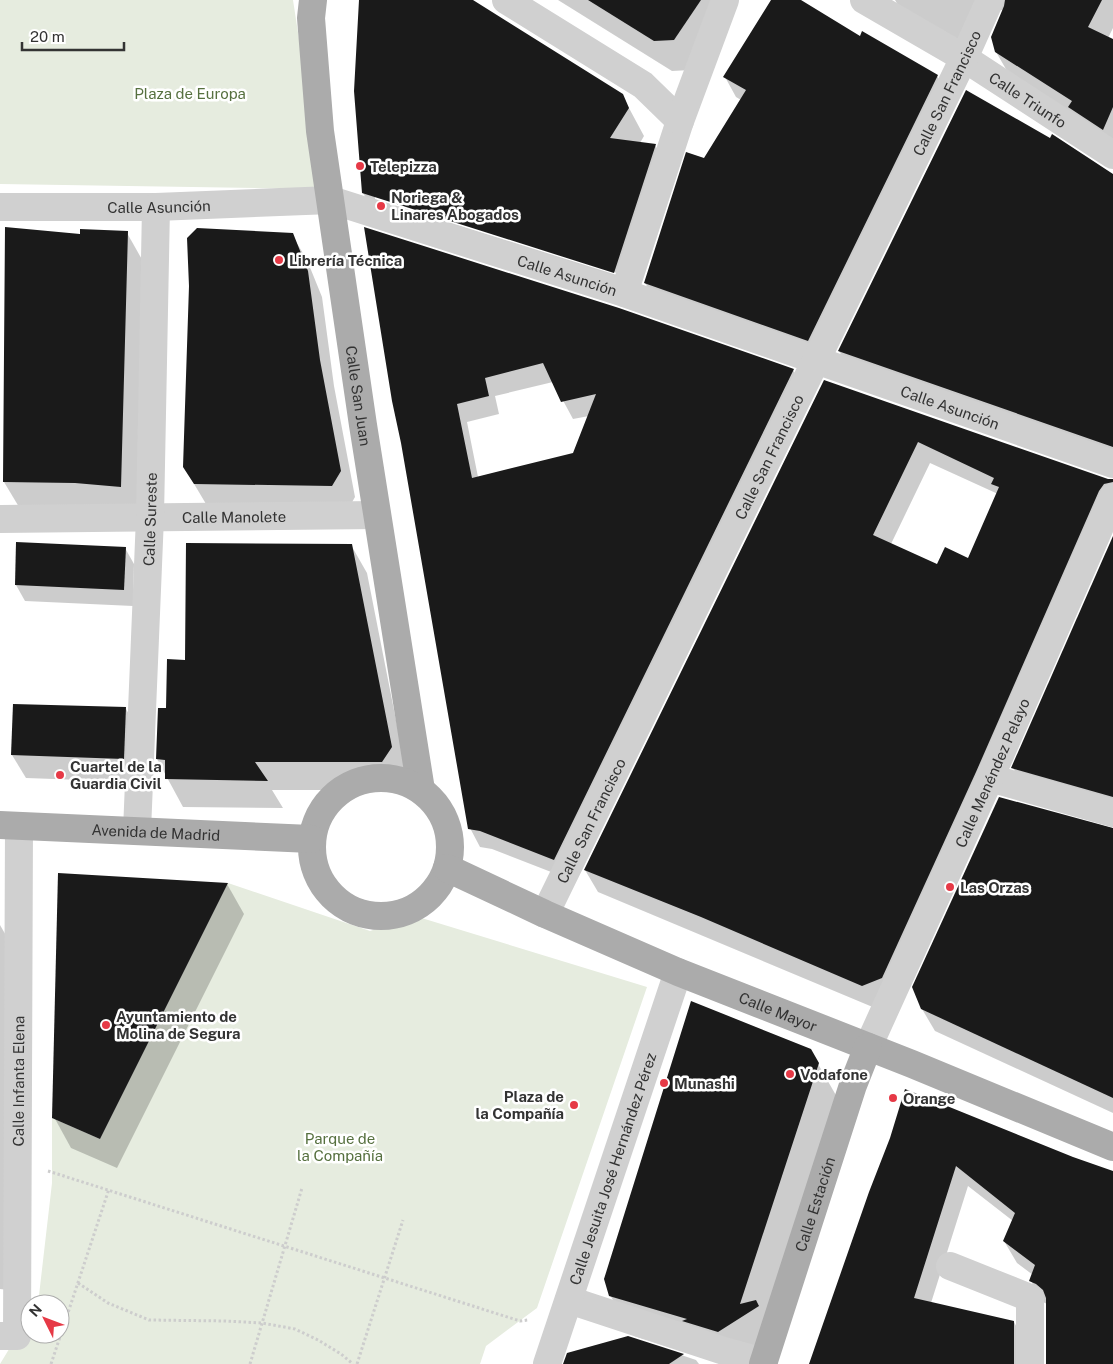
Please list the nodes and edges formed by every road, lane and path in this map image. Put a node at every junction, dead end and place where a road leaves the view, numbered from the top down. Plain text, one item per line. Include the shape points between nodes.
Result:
1 (314, 0) edge
2 (506, 0) edge
3 (725, 0) edge
4 (864, 0) edge
5 (990, 0) edge
6 (964, 58) junction
7 (680, 121) junction
8 (1113, 155) edge
9 (332, 200) junction
10 (0, 207) edge
11 (156, 207) junction
12 (624, 293) junction
13 (815, 359) junction
14 (1113, 464) edge
15 (1113, 497) edge
16 (377, 515) junction
17 (150, 518) junction
18 (0, 519) edge
19 (990, 778) junction
20 (421, 790) junction
21 (1113, 813) edge
22 (10, 825) edge
23 (137, 831) junction
24 (311, 839) junction
25 (447, 868) junction
26 (545, 914) junction
27 (678, 972) junction
28 (9, 1003) edge
29 (868, 1047) junction
30 (1113, 1148) edge
31 (12, 1176) edge
32 (302, 1188) dead end
33 (109, 1190) junction
34 (402, 1220) dead end
35 (285, 1246) junction
36 (950, 1266) dead end
37 (384, 1278) junction
38 (78, 1283) junction
39 (566, 1309) junction
40 (262, 1323) junction
41 (8, 1336) edge
42 (763, 1363) edge
43 (51, 1364) edge
44 (250, 1364) edge
45 (353, 1364) edge
46 (357, 1364) edge
47 (547, 1364) edge
48 (1030, 1364) edge

1 - 9 main road, Calle San Juan via 311,18 320,122
2 - 7 street via 643,85
3 - 7 street
4 - 6 street, Calle Triunfo
5 - 6 street, Calle San Francisco
6 - 8 street, Calle Triunfo
6 - 13 street, Calle San Francisco
7 - 12 street
9 - 11 street, Calle Asunción
9 - 12 street, Calle Asunción
9 - 16 main road, Calle San Juan
10 - 11 street, Calle Asunción
11 - 17 street, Calle Sureste
12 - 13 street, Calle Asunción
13 - 14 street, Calle Asunción
13 - 26 street, Calle San Francisco
15 - 19 street, Calle Menéndez Pelayo
16 - 17 street, Calle Manolete
16 - 20 main road, Calle San Juan
17 - 18 street, Calle Manolete
17 - 23 street, Calle Sureste
19 - 21 street
19 - 29 street, Calle Menéndez Pelayo
20 - 24 main road via 399,780 364,779 350,785 320,812
20 - 25 main road via 443,816 450,839
22 - 23 main road, Avenida de Madrid
22 - 28 street, Calle Infanta Elena
23 - 24 main road, Avenida de Madrid
24 - 25 main road via 313,863 322,885 341,904 363,914 390,916 412,908 434,891
25 - 26 main road, Calle Mayor
26 - 27 main road, Calle Mayor
27 - 29 main road, Calle Mayor
27 - 39 street, Calle Jesuita José Hernández Pérez
28 - 31 street, Calle Infanta Elena
29 - 30 main road, Calle Mayor
29 - 42 main road, Calle Estación
31 - 33 path via 53,1171
31 - 41 street, Calle Infanta Elena
32 - 35 path
33 - 35 path
33 - 38 path
34 - 37 path
35 - 37 path
35 - 40 path
36 - 48 street via 1030,1298
37 - 39 path via 520,1321
37 - 46 path
38 - 40 path via 108,1303 149,1320
38 - 43 path
39 - 42 street
39 - 47 street, Calle Jesuita José Hernández Pérez
40 - 44 path
40 - 45 path via 295,1329

